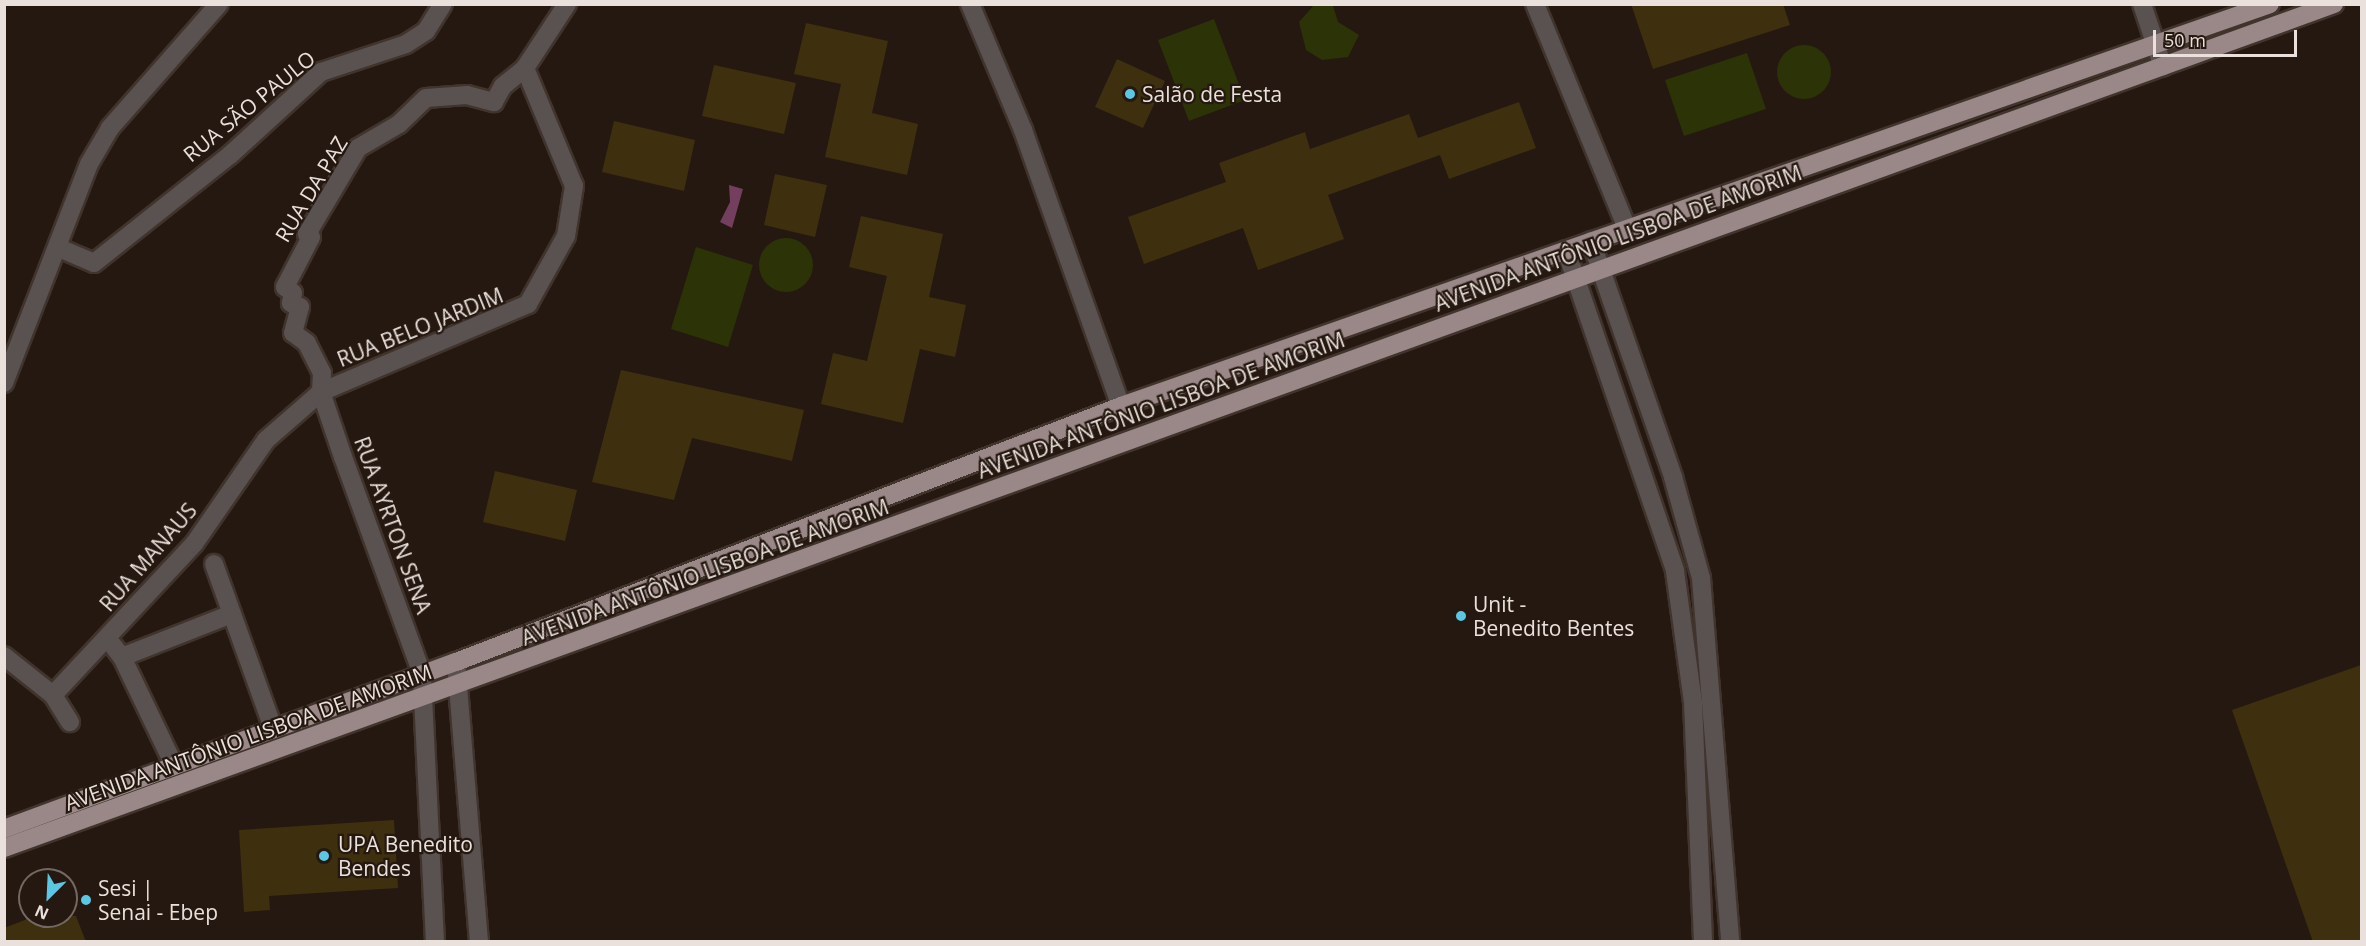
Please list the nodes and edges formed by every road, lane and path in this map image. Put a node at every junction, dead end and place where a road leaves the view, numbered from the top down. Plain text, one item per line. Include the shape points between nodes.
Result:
1 (219, 4) edge
2 (443, 4) edge
3 (567, 4) edge
4 (970, 4) edge
5 (1536, 4) edge
6 (2142, 4) edge
7 (2270, 4) edge
8 (2334, 4) edge
9 (2156, 44) junction
10 (2163, 67) junction
11 (525, 68) junction
12 (1627, 228) junction
13 (1591, 241) junction
14 (59, 248) junction
15 (1566, 250) junction
16 (1600, 269) junction
17 (1576, 277) junction
18 (4, 383) edge
19 (321, 392) junction
20 (1121, 406) junction
21 (214, 564) dead end
22 (231, 614) junction
23 (107, 638) junction
24 (4, 656) edge
25 (122, 657) junction
26 (456, 662) junction
27 (422, 674) junction
28 (457, 687) junction
29 (53, 695) junction
30 (426, 696) junction
31 (70, 722) dead end
32 (273, 728) junction
33 (1695, 742) junction
34 (1715, 742) junction
35 (173, 764) junction
36 (4, 829) edge
37 (4, 848) edge
38 (435, 942) edge
39 (479, 942) edge
40 (1703, 942) edge
41 (1730, 942) edge

1 - 14 street via 110,128 89,164
2 - 14 street, RUA SÃO PAULO via 426,31 406,45 321,72 231,155 94,263
3 - 11 street
4 - 20 street via 1023,130
5 - 12 street
6 - 9 street
7 - 9 main road, AVENIDA ANTÔNIO LISBOA DE AMORIM
8 - 10 main road, AVENIDA ANTÔNIO LISBOA DE AMORIM
9 - 10 street
9 - 12 main road, AVENIDA ANTÔNIO LISBOA DE AMORIM
10 - 16 main road, AVENIDA ANTÔNIO LISBOA DE AMORIM
11 - 19 street, RUA BELO JARDIM via 574,186 566,236 547,277 518,311
11 - 19 street, RUA DA PAZ via 503,86 495,102 467,95 426,98 399,124 358,148 307,234 311,237 285,286 293,293 291,303 300,307 293,333 307,343 322,373
12 - 13 main road, AVENIDA ANTÔNIO LISBOA DE AMORIM
13 - 15 main road, AVENIDA ANTÔNIO LISBOA DE AMORIM
13 - 16 street
14 - 18 street
15 - 17 street
15 - 20 main road, AVENIDA ANTÔNIO LISBOA DE AMORIM
16 - 17 main road, AVENIDA ANTÔNIO LISBOA DE AMORIM
16 - 34 street via 1673,477 1701,578
17 - 28 main road, AVENIDA ANTÔNIO LISBOA DE AMORIM
17 - 33 street via 1675,571
19 - 23 street, RUA MANAUS via 266,440 194,544
19 - 27 street, RUA AYRTON SENA
20 - 26 main road, AVENIDA ANTÔNIO LISBOA DE AMORIM
21 - 22 street
22 - 25 street
22 - 32 street
23 - 25 street
23 - 29 street, RUA MANAUS
24 - 29 street
25 - 35 street
26 - 27 main road, AVENIDA ANTÔNIO LISBOA DE AMORIM
26 - 28 street
27 - 30 street, RUA AYRTON SENA
27 - 32 main road, AVENIDA ANTÔNIO LISBOA DE AMORIM
28 - 30 main road, AVENIDA ANTÔNIO LISBOA DE AMORIM
28 - 39 street
29 - 31 street
30 - 37 main road, AVENIDA ANTÔNIO LISBOA DE AMORIM
30 - 38 street, RUA AYRTON SENA
32 - 35 main road, AVENIDA ANTÔNIO LISBOA DE AMORIM
33 - 34 street
33 - 40 street
34 - 41 street
35 - 36 main road, AVENIDA ANTÔNIO LISBOA DE AMORIM

